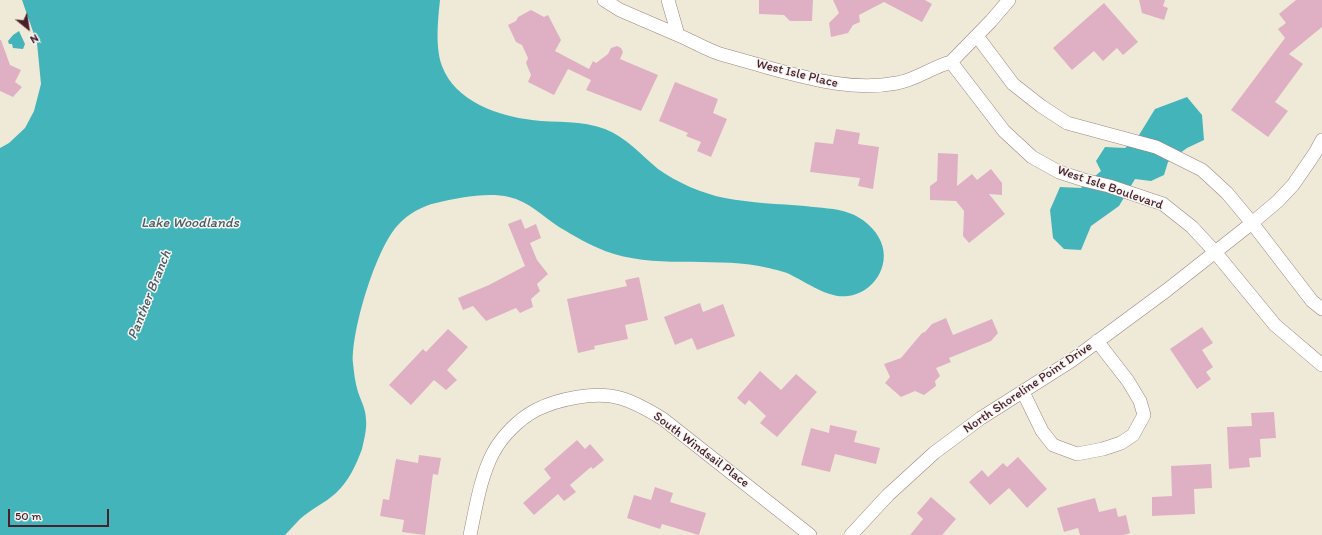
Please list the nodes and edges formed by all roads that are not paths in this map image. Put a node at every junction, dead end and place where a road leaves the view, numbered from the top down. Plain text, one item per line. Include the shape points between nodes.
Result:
1 (604, 0) edge
2 (668, 0) edge
3 (1009, 0) edge
4 (678, 35) junction
5 (977, 36) junction
6 (951, 62) junction
7 (1322, 142) edge
8 (1252, 223) junction
9 (1215, 252) junction
10 (1322, 310) edge
11 (1097, 341) junction
12 (1322, 365) edge
13 (1023, 392) junction
14 (470, 535) edge
15 (810, 535) edge
16 (851, 535) edge

1 - 4 street, West Isle Place via 620,10
2 - 4 street
3 - 5 street, West Isle Place
4 - 6 street, West Isle Place via 719,53 808,79 843,85 875,86 898,83 919,77
5 - 6 street, West Isle Place
5 - 8 street via 1013,84 1041,106 1067,123 1156,147 1202,170
6 - 9 street, West Isle Boulevard via 1004,131 1032,156 1059,172 1163,204 1192,227
7 - 8 street, North Shoreline Point Drive via 1292,185
8 - 9 street, North Shoreline Point Drive
8 - 10 street via 1312,301
9 - 11 street, North Shoreline Point Drive
9 - 12 street, West Isle Boulevard via 1275,325
11 - 13 street, North Shoreline Point Drive
11 - 13 street via 1140,401 1144,415 1133,435 1121,443 1103,449 1076,454 1053,445 1042,431
13 - 16 street, North Shoreline Point Drive via 981,418 934,453 888,495
14 - 15 street, South Windsail Place via 485,470 494,451 506,435 536,410 579,397 600,396 620,398 643,407 663,420

